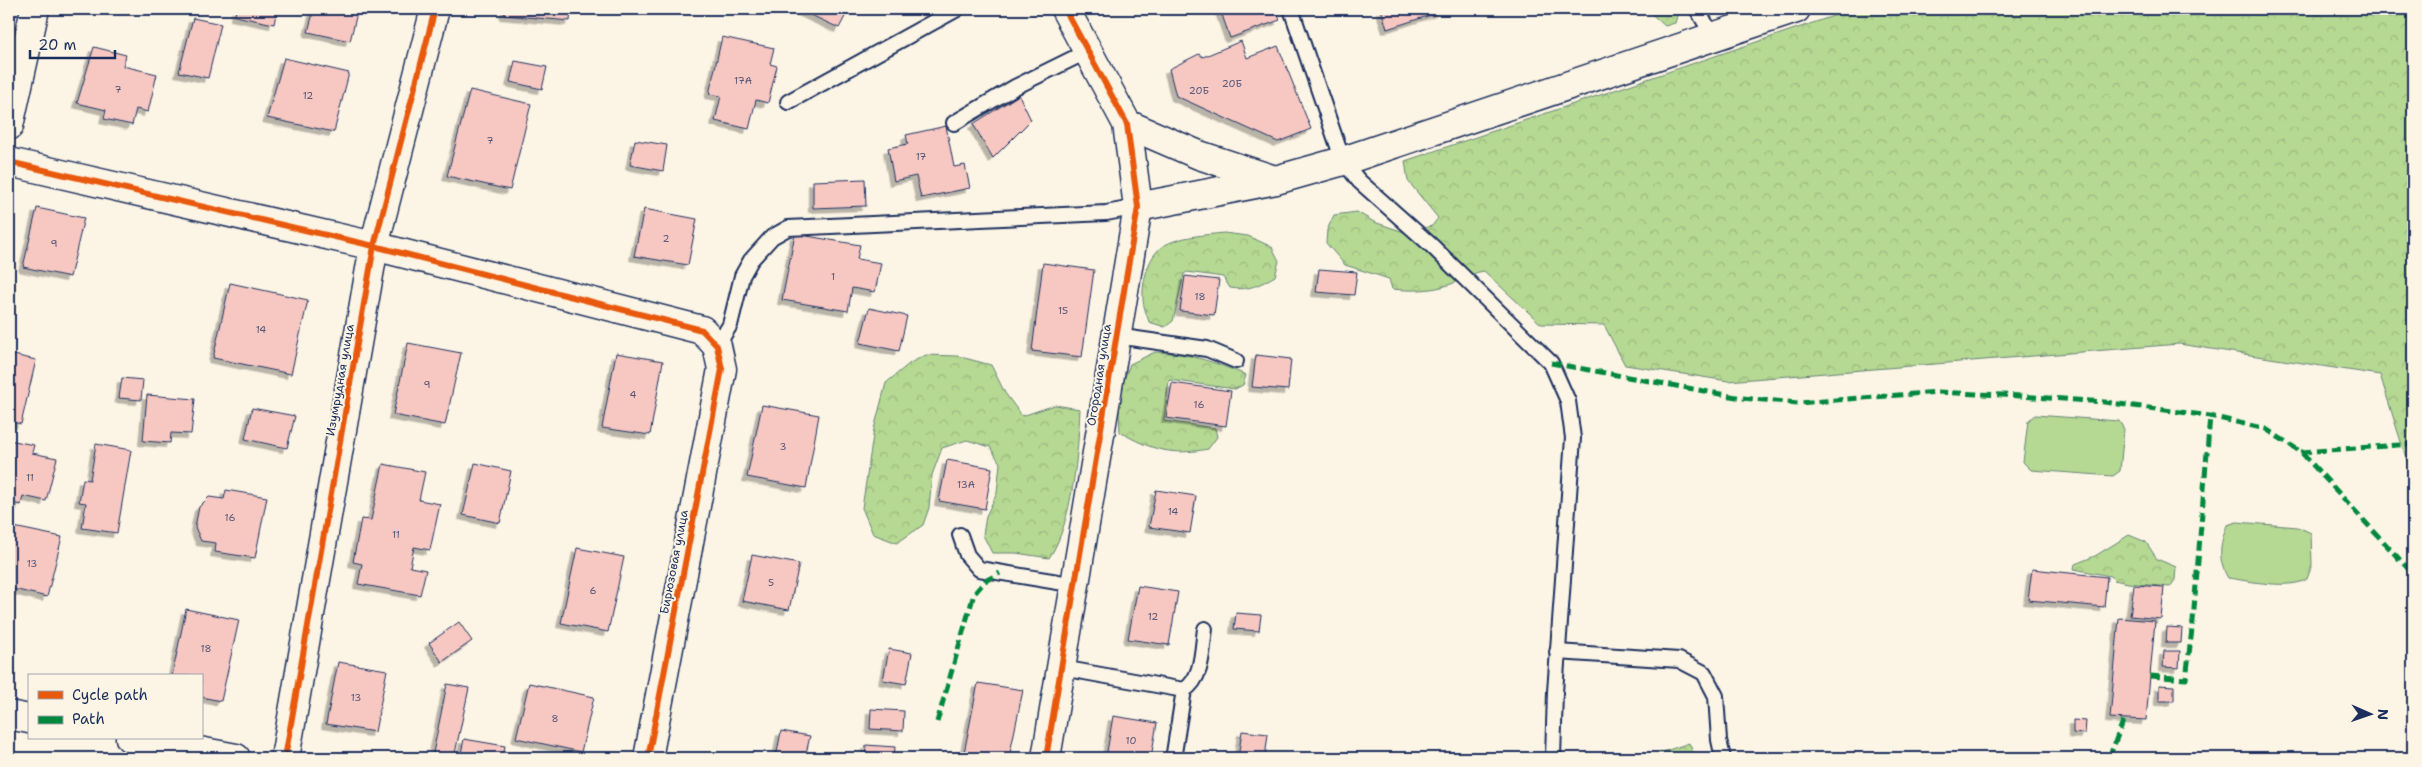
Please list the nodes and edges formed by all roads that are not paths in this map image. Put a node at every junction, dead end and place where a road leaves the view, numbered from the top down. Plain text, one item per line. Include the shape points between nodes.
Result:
1 (32, 9) edge
2 (435, 9) edge
3 (957, 9) edge
4 (1065, 9) edge
5 (1291, 9) edge
6 (1697, 9) edge
7 (1796, 9) edge
8 (1740, 19) edge
9 (1714, 38) junction
10 (1088, 51) junction
11 (788, 102) dead end
12 (954, 123) dead end
13 (1127, 124) junction
14 (9, 126) edge
15 (1343, 160) junction
16 (9, 162) edge
17 (1276, 180) junction
18 (1138, 207) junction
19 (374, 246) junction
20 (1116, 336) junction
21 (719, 357) junction
22 (1236, 361) dead end
23 (960, 534) dead end
24 (1076, 585) junction
25 (1205, 629) dead end
26 (1558, 652) junction
27 (1062, 668) junction
28 (1184, 690) junction
29 (9, 715) edge
30 (28, 719) edge
31 (141, 740) edge
32 (1174, 753) dead end
33 (236, 758) edge
34 (285, 758) edge
35 (648, 758) edge
36 (1046, 758) edge
37 (1553, 758) edge
38 (1723, 758) edge

1 - 14 street
2 - 19 street, Изумрудная улица
3 - 11 lane
4 - 10 street, Огородная улица
5 - 15 lane
6 - 9 lane
7 - 8 street
8 - 9 street
9 - 15 street
10 - 12 lane via 1015,87
10 - 13 street, Огородная улица
13 - 17 street via 1199,155
13 - 18 street, Огородная улица
15 - 17 street
15 - 26 lane via 1359,181 1432,246 1550,363 1568,401 1572,438
16 - 19 street
17 - 18 street
18 - 20 street, Огородная улица
18 - 21 lane via 1106,213 788,228 772,237 742,276
19 - 21 street via 702,330
19 - 34 street, Изумрудная улица
20 - 22 lane via 1207,349
20 - 24 street, Огородная улица
21 - 35 street, Бирюзовая улица
23 - 24 lane via 967,555 979,569
24 - 27 street, Огородная улица
25 - 28 lane via 1197,675 1192,685
26 - 37 lane
26 - 38 lane via 1679,660 1704,673 1716,696
27 - 28 lane
27 - 36 street, Огородная улица
28 - 32 lane
29 - 30 street
31 - 33 street

